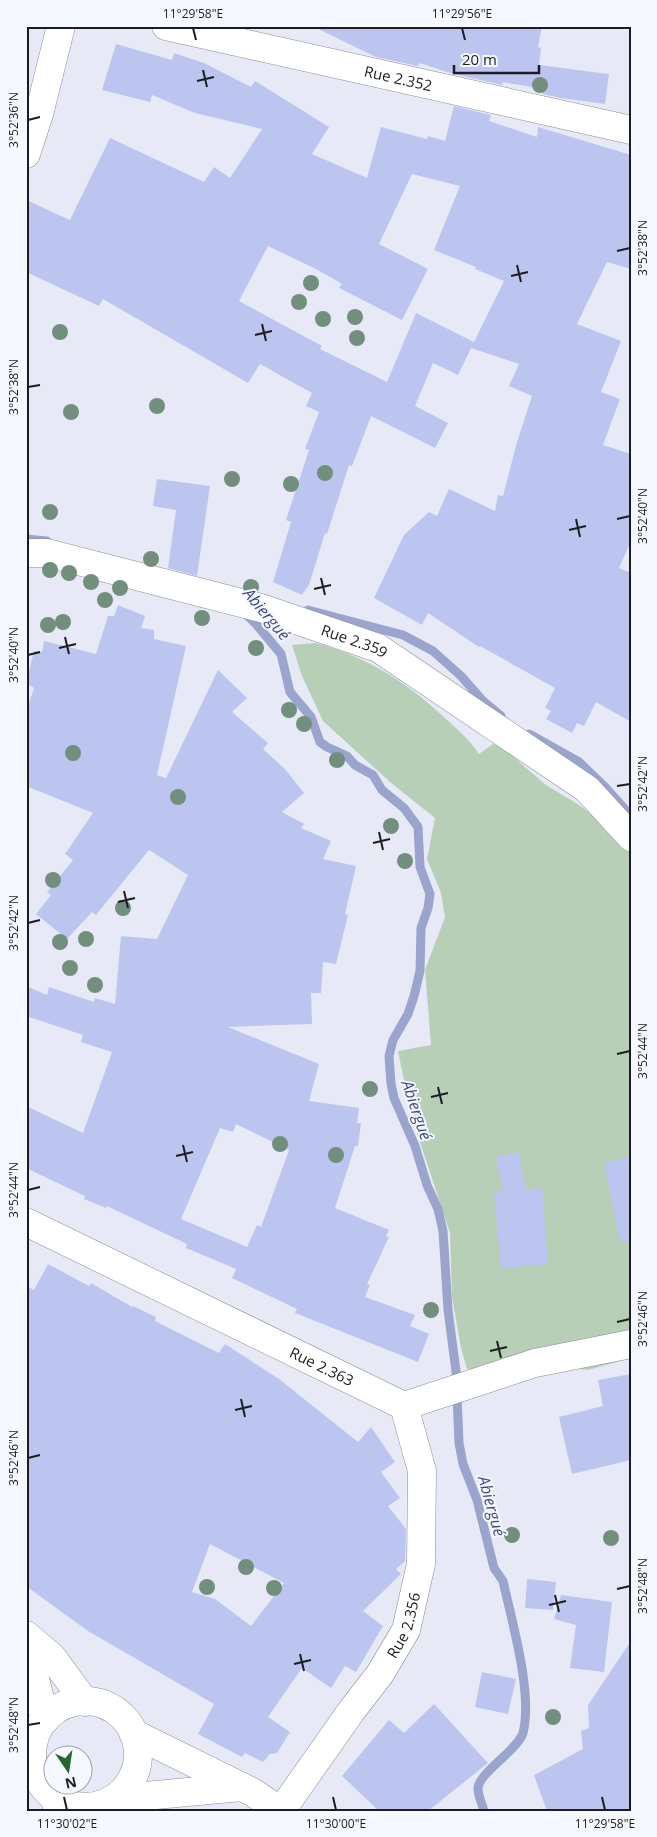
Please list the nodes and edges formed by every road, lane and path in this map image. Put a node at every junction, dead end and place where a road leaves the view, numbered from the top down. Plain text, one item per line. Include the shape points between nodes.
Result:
1 (61, 26) edge
2 (166, 26) edge
3 (631, 130) edge
4 (26, 154) edge
5 (26, 553) edge
6 (631, 837) edge
7 (26, 1222) edge
8 (631, 1344) edge
9 (404, 1406) junction
10 (26, 1635) edge
11 (26, 1642) edge
12 (85, 1702) junction
13 (36, 1729) edge
14 (133, 1733) junction
15 (241, 1786) junction
16 (46, 1797) edge
17 (104, 1805) edge
18 (280, 1811) edge

1 - 4 street
2 - 3 street, Rue 2.352
5 - 6 street, Rue 2.359 via 47,554 262,608 378,648 587,789
7 - 9 street, Rue 2.363
8 - 9 street via 535,1363
9 - 18 street, Rue 2.356 via 422,1470 421,1564 406,1630 380,1674
10 - 12 street via 52,1657
11 - 13 street
12 - 13 street, Rue 2.356 via 56,1710
12 - 14 street, Rue 2.356 via 114,1710
13 - 16 street via 32,1762
14 - 15 street, Rue 2.356
14 - 17 street, Rue 2.356 via 137,1762 133,1777
15 - 17 street
15 - 18 street, Rue 2.356
16 - 17 street via 69,1805

